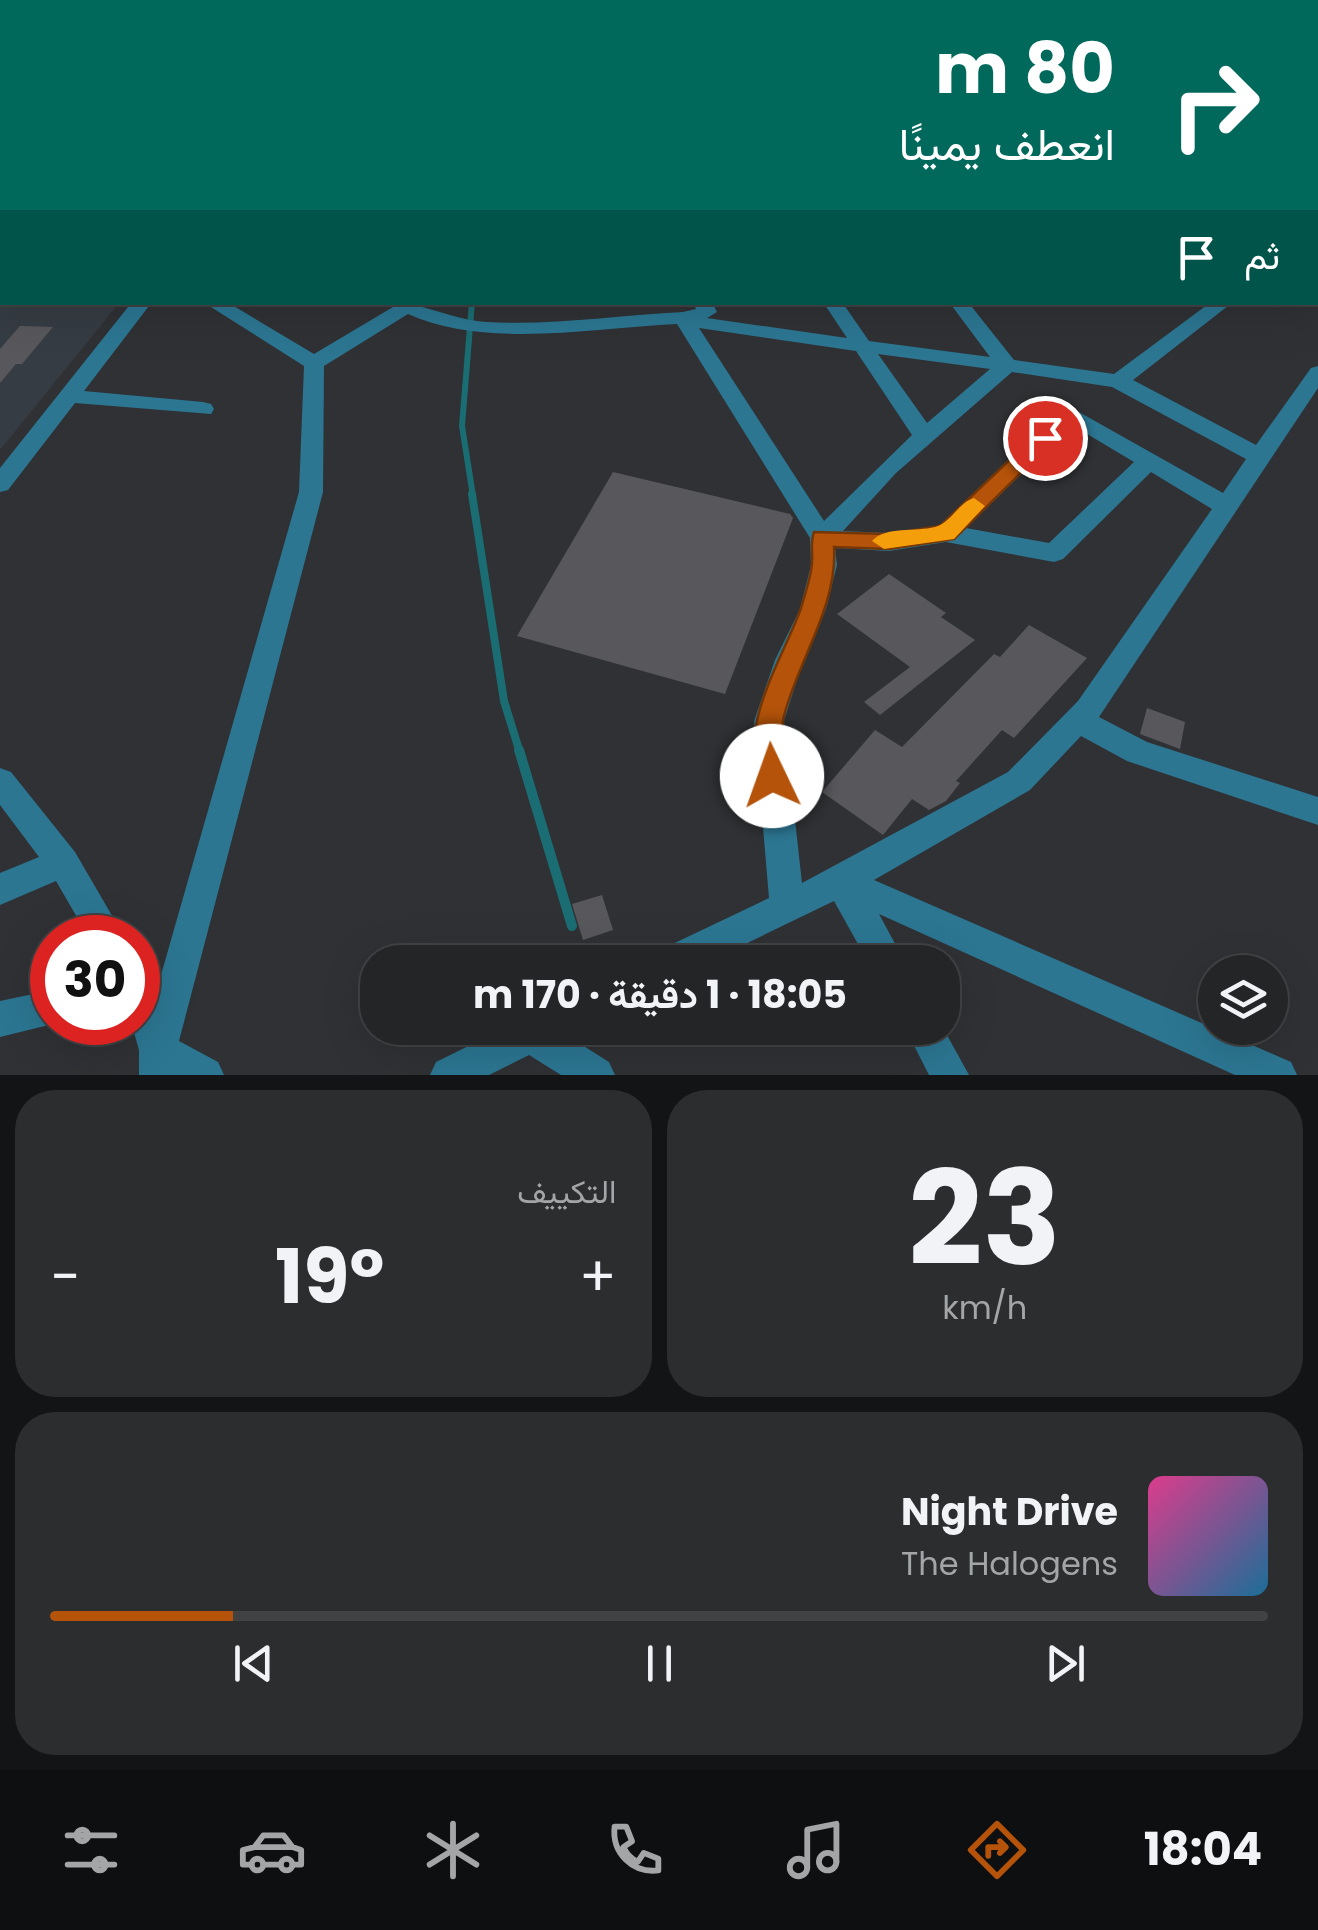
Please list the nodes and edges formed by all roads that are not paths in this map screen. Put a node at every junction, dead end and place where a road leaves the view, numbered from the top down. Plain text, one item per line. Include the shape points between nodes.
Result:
1 (141, 305) edge
2 (217, 305) edge
3 (400, 305) edge
4 (407, 305) edge
5 (704, 305) edge
6 (834, 305) edge
7 (960, 305) edge
8 (1218, 305) edge
9 (439, 311) edge
10 (683, 318) junction
11 (858, 344) junction
12 (314, 362) junction
13 (1007, 365) junction
14 (1318, 372) edge
15 (1118, 381) junction
16 (66, 396) junction
17 (203, 409) dead end
18 (925, 437) junction
19 (1260, 457) junction
20 (1148, 460) junction
21 (0, 484) edge
22 (1226, 506) junction
23 (946, 533) junction
24 (822, 538) junction
25 (1078, 720) junction
26 (4, 792) edge
27 (1318, 811) edge
28 (63, 863) junction
29 (841, 881) junction
30 (0, 889) edge
31 (786, 904) junction
32 (94, 915) edge
33 (705, 945) edge
34 (877, 945) edge
35 (30, 1013) edge
36 (0, 1019) edge
37 (509, 1045) edge
38 (556, 1045) edge
39 (933, 1045) edge
40 (158, 1062) edge
41 (205, 1075) edge
42 (449, 1075) edge
43 (596, 1075) edge
44 (950, 1075) edge
45 (1278, 1075) edge

1 - 16 street
2 - 12 street
3 - 12 street
4 - 9 street
5 - 10 street via 707,312
6 - 11 street
7 - 13 street
8 - 15 street
9 - 10 street via 487,328
10 - 11 street
10 - 24 street
11 - 13 street
11 - 18 street
12 - 40 street via 311,492
13 - 15 street
13 - 18 street
14 - 19 street
15 - 19 street
16 - 17 street
16 - 21 street
18 - 24 street
19 - 22 street
20 - 22 street
20 - 23 street via 1054,553
20 - 23 street via 1070,414
22 - 25 street
23 - 24 street via 889,542
24 - 31 street via 824,564 812,609 769,721
25 - 27 street via 1138,752
25 - 29 street via 1018,781
26 - 28 street
28 - 30 street
28 - 32 street
29 - 31 street
29 - 34 street
29 - 45 street
31 - 33 street
35 - 36 street
37 - 42 street
38 - 43 street
39 - 44 street
40 - 41 street

